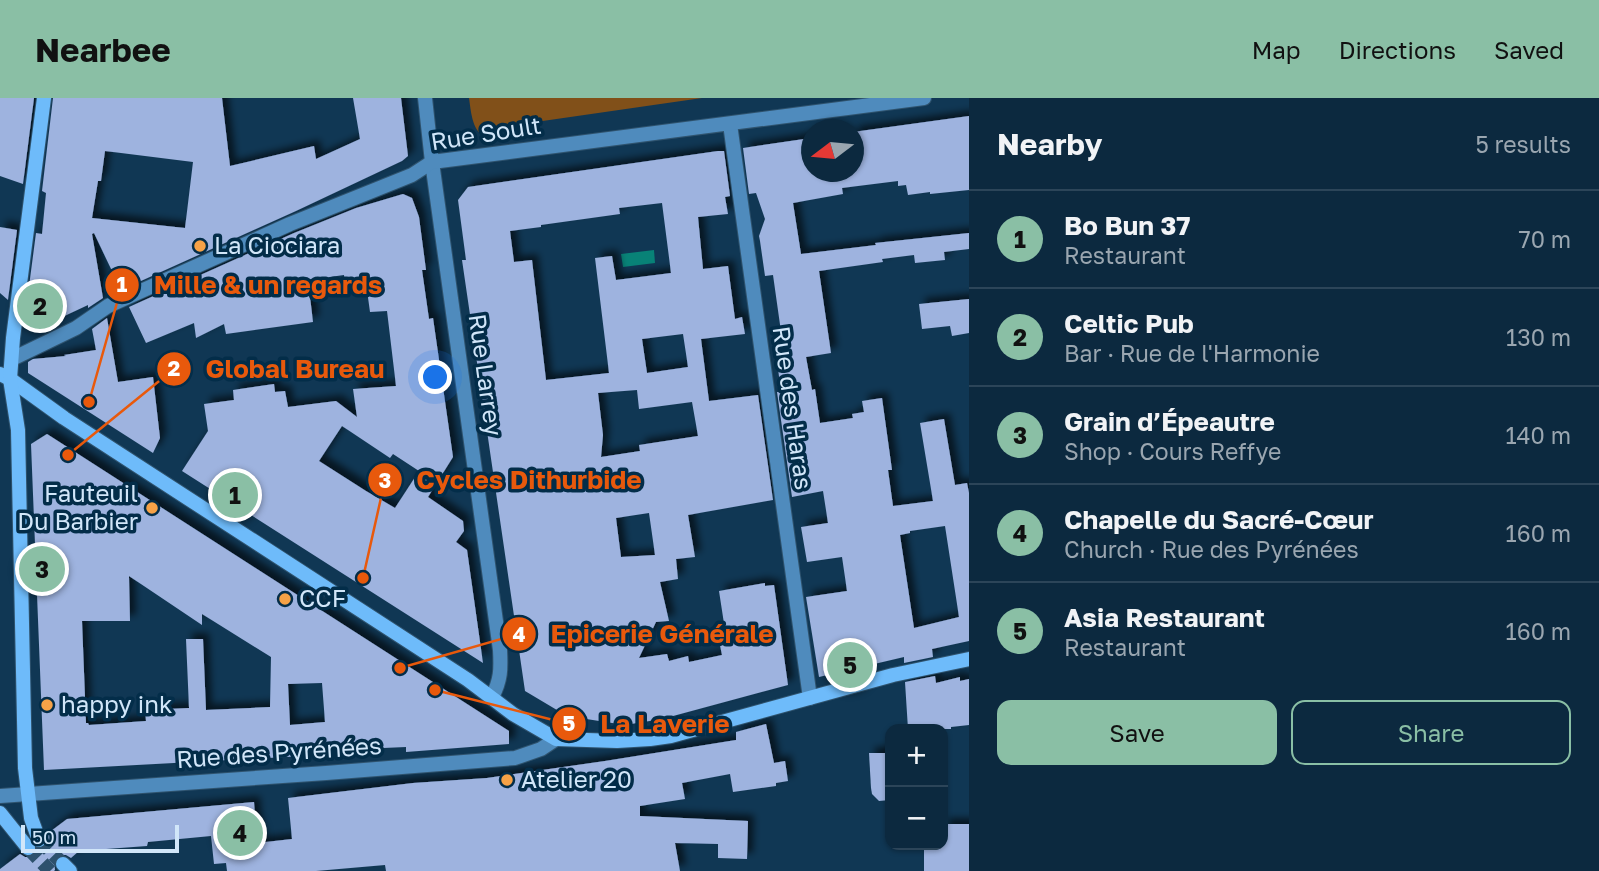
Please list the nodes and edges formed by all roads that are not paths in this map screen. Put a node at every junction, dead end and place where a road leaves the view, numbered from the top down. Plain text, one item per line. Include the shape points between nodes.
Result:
1 (44, 98) edge
2 (425, 98) edge
3 (924, 98) edge
4 (730, 124) junction
5 (432, 162) junction
6 (12, 359) junction
7 (5, 377) edge
8 (969, 659) edge
9 (492, 697) junction
10 (810, 698) junction
11 (556, 739) junction
12 (27, 795) junction
13 (0, 796) edge
14 (0, 813) edge

1 - 6 main road
2 - 5 street, Rue Larrey
3 - 4 street, Rue Soult
4 - 5 street, Rue Soult
4 - 10 street, Rue des Haras
5 - 6 street, Rue Soult via 108,306 76,328
5 - 9 street, Rue Larrey via 500,650 500,683
6 - 7 main road
7 - 9 main road
7 - 12 main road via 18,430
8 - 10 main road via 893,674
9 - 11 main road
10 - 11 main road via 671,736 617,741
11 - 12 street, Rue des Pyrénées via 515,758
12 - 13 street, Rue des Pyrénées
12 - 14 main road via 34,844

